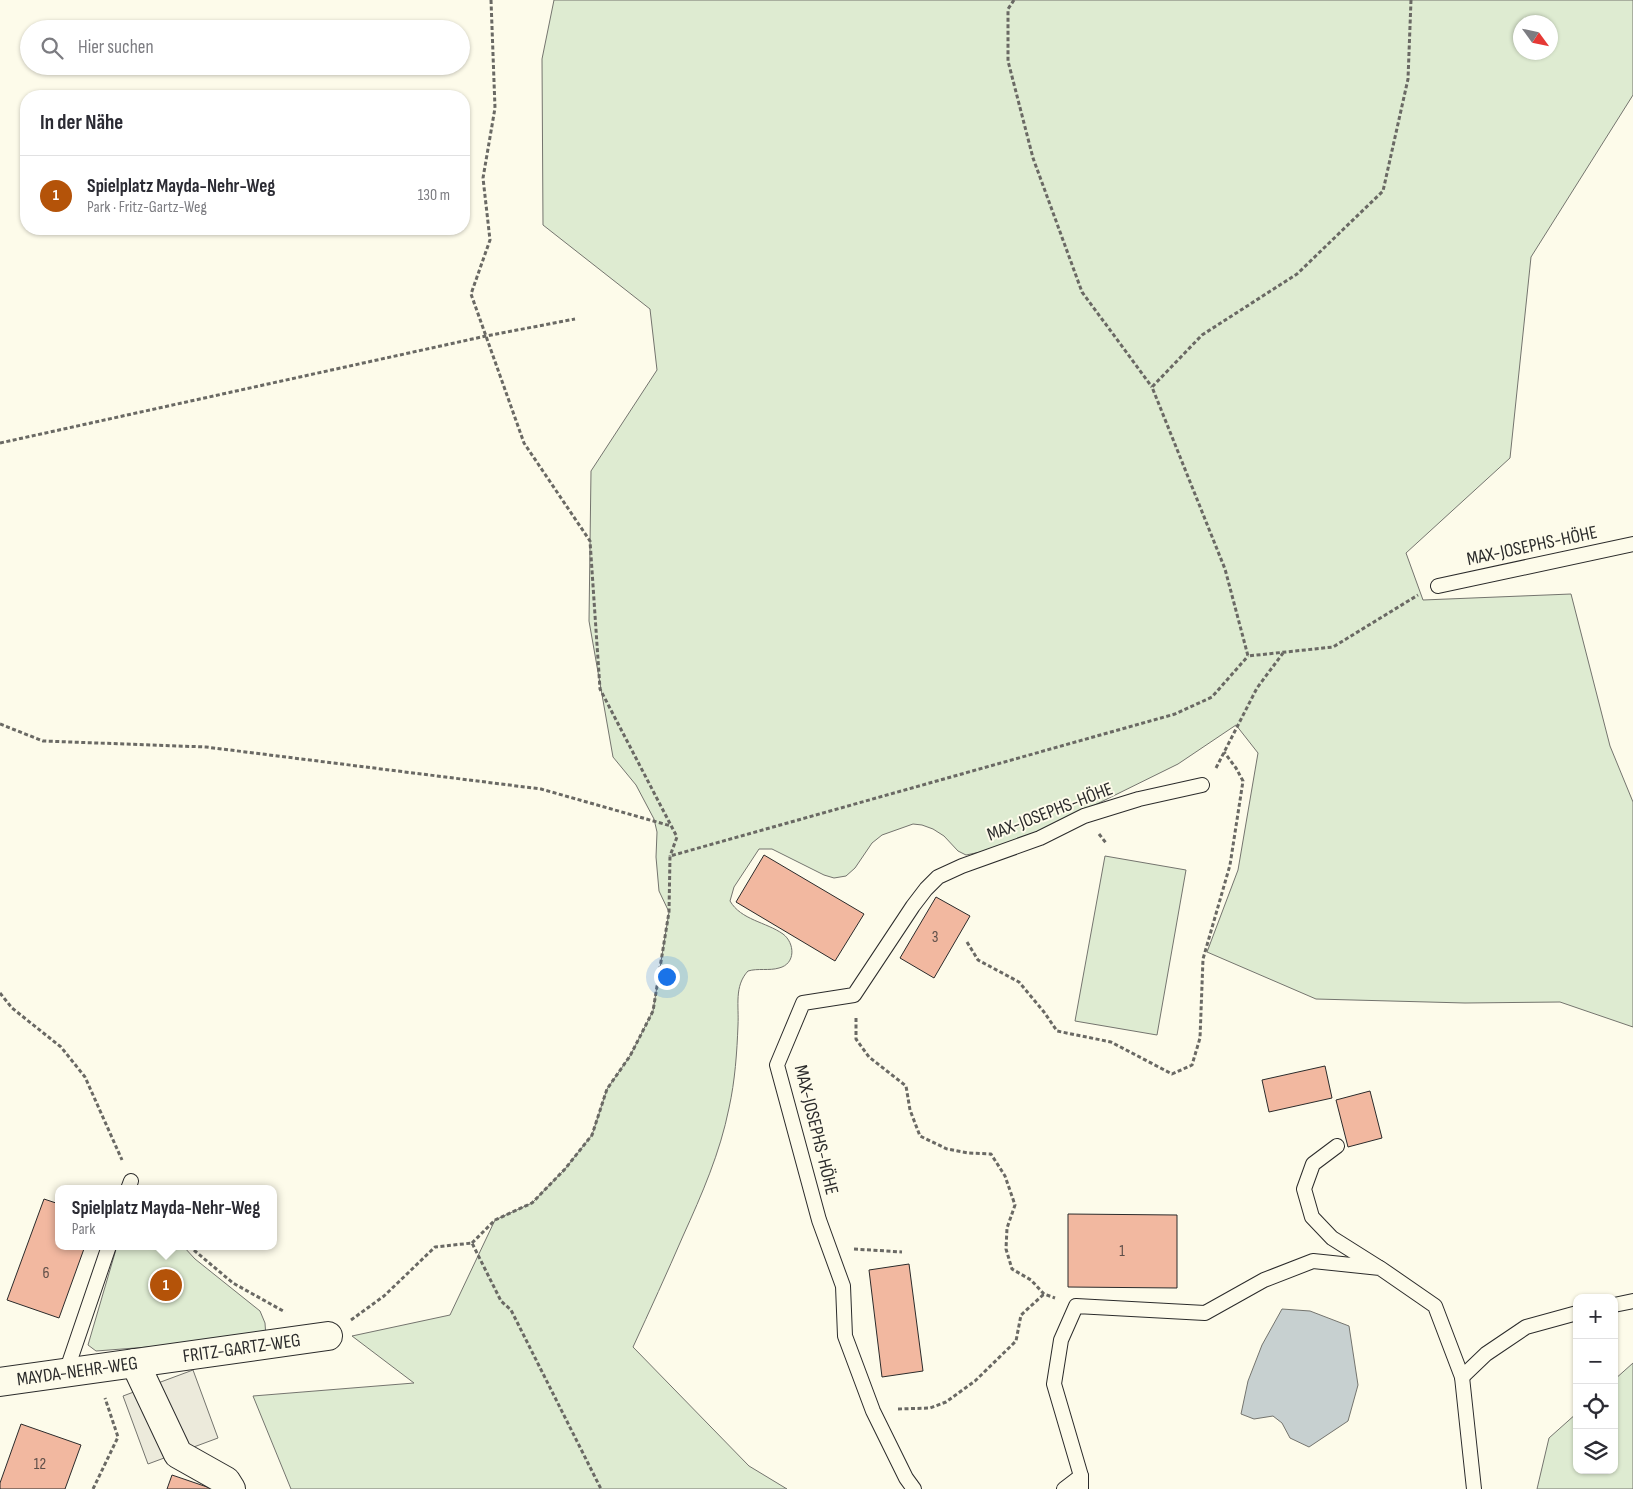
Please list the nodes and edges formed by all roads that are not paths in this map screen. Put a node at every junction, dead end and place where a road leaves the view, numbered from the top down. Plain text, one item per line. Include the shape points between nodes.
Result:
1 (1633, 544) edge
2 (1438, 586) road end
3 (1202, 785) road end
4 (1337, 1146) dead end
5 (108, 1250) edge
6 (1380, 1268) junction
7 (1633, 1301) edge
8 (1618, 1304) edge
9 (1573, 1314) edge
10 (328, 1336) road end
11 (144, 1362) junction
12 (66, 1372) junction
13 (1462, 1377) junction
14 (0, 1382) edge
15 (1081, 1483) edge
16 (232, 1489) edge
17 (914, 1489) edge
18 (1064, 1489) edge
19 (1474, 1489) edge

1 - 2 lane, MAX-JOSEPHS-HÖHE
3 - 17 lane, MAX-JOSEPHS-HÖHE via 1084,816 1040,838 938,877 926,889 854,995 803,1003 777,1065 819,1220 842,1286 845,1336 873,1410
4 - 6 lane via 1313,1164 1304,1189 1312,1217 1332,1238
5 - 12 lane
6 - 13 lane via 1435,1306
6 - 15 lane via 1313,1262 1264,1280 1206,1313 1076,1306 1061,1340 1054,1384
7 - 8 lane
9 - 13 lane via 1526,1327 1486,1354
10 - 11 street, FRITZ-GARTZ-WEG
11 - 12 street, MAYDA-NEHR-WEG
11 - 16 street via 178,1454 226,1482
12 - 14 street, MAYDA-NEHR-WEG
13 - 19 lane
15 - 18 lane

